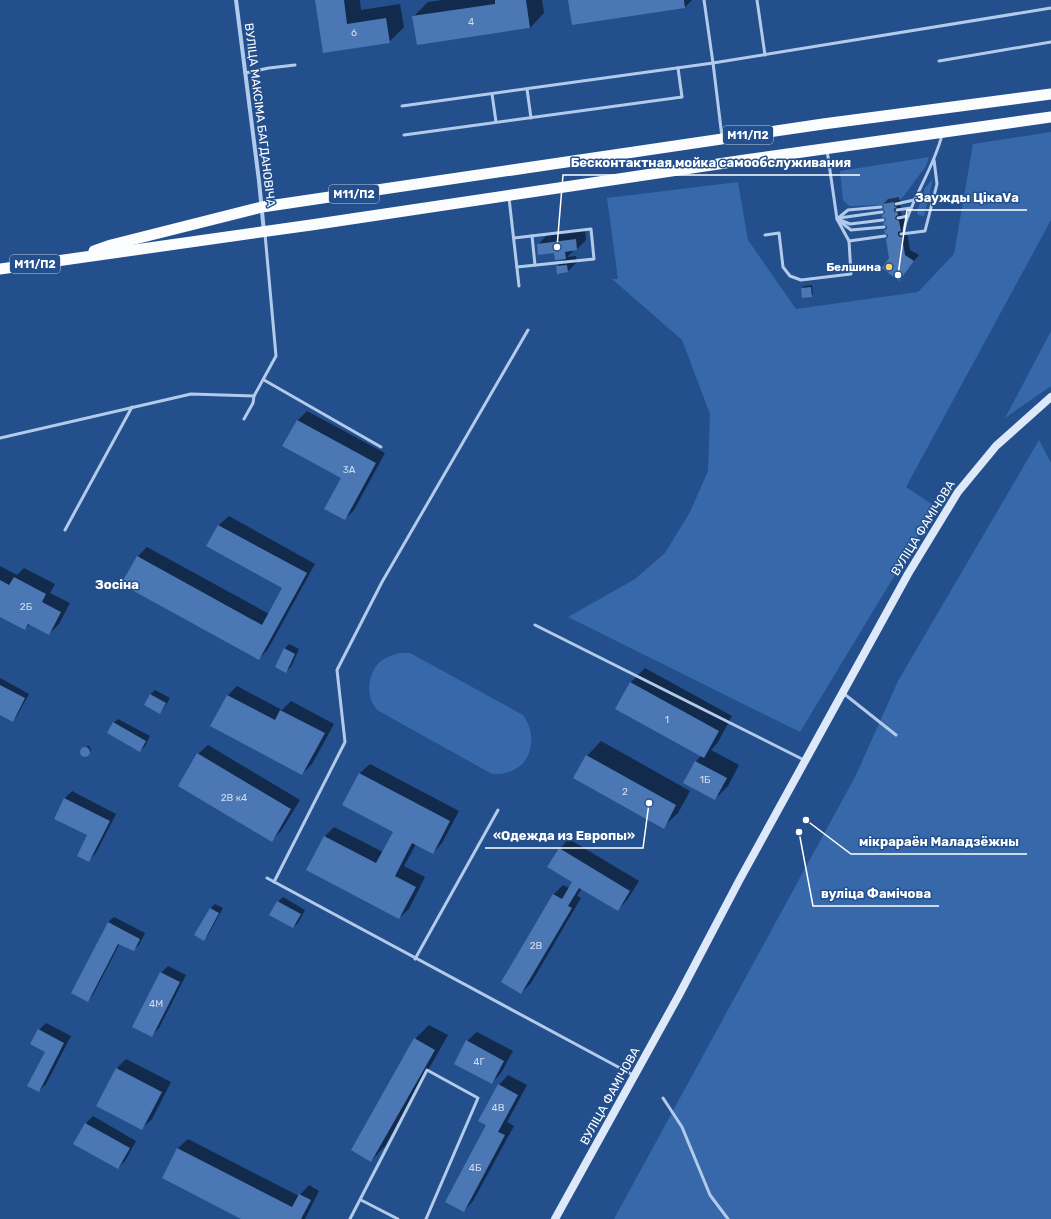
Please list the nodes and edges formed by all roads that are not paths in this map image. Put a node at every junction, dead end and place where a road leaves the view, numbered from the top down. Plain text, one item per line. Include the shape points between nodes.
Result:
1 (236, 0) edge
2 (704, 0) edge
3 (757, 0) edge
4 (1051, 8) edge
5 (1051, 42) edge
6 (765, 54) junction
7 (939, 61) dead end
8 (713, 63) junction
9 (295, 65) dead end
10 (678, 68) junction
11 (245, 73) junction
12 (527, 89) junction
13 (492, 94) junction
14 (1051, 94) edge
15 (402, 106) dead end
16 (1051, 117) edge
17 (531, 118) junction
18 (496, 122) junction
19 (943, 132) junction
20 (404, 135) dead end
21 (722, 139) junction
22 (826, 148) junction
23 (934, 160) junction
24 (509, 195) junction
25 (914, 200) junction
26 (896, 204) dead end
27 (262, 207) junction
28 (881, 207) dead end
29 (911, 208) junction
30 (897, 210) dead end
31 (882, 212) dead end
32 (908, 216) junction
33 (837, 218) junction
34 (898, 218) dead end
35 (883, 220) dead end
36 (904, 224) junction
37 (900, 225) dead end
38 (884, 227) dead end
39 (264, 232) junction
40 (765, 235) dead end
41 (532, 236) junction
42 (885, 236) dead end
43 (514, 238) junction
44 (849, 241) junction
45 (71, 258) junction
46 (535, 265) junction
47 (517, 267) junction
48 (0, 269) edge
49 (519, 286) dead end
50 (528, 330) dead end
51 (264, 380) junction
52 (254, 396) junction
53 (1051, 397) edge
54 (132, 407) junction
55 (244, 419) dead end
56 (0, 438) edge
57 (381, 447) dead end
58 (65, 530) dead end
59 (535, 625) dead end
60 (843, 693) junction
61 (896, 735) dead end
62 (806, 761) junction
63 (498, 810) dead end
64 (267, 878) dead end
65 (274, 882) junction
66 (415, 959) junction
67 (635, 1076) junction
68 (663, 1098) dead end
69 (361, 1200) junction
70 (350, 1219) edge
71 (398, 1219) edge
72 (426, 1219) edge
73 (555, 1219) edge
74 (728, 1219) edge

1 - 11 street, ВУЛІЦА МАКСІМА БАГДАНОВІЧА
2 - 8 lane
3 - 6 lane
4 - 6 lane
5 - 7 lane
6 - 8 lane
8 - 10 lane
8 - 21 lane
9 - 11 lane
10 - 12 lane
10 - 17 lane via 682,97
11 - 27 street, ВУЛІЦА МАКСІМА БАГДАНОВІЧА
12 - 13 lane
12 - 17 lane
13 - 15 lane
13 - 18 lane
14 - 21 highway, М11/П2
16 - 19 highway, М11/П2
17 - 18 lane
18 - 20 lane
19 - 22 highway, М11/П2
19 - 23 lane
21 - 27 highway, М11/П2
22 - 24 highway, М11/П2
22 - 33 lane
23 - 25 lane
23 - 36 lane via 937,184 925,231 903,234
24 - 39 highway, М11/П2
24 - 43 lane
25 - 26 lane
25 - 29 lane
27 - 39 street, ВУЛІЦА МАКСІМА БАГДАНОВІЧА
27 - 45 highway, М11/П2 via 111,245
28 - 33 lane via 848,210
29 - 30 lane
29 - 32 lane
31 - 33 lane
32 - 34 lane
32 - 36 lane
33 - 35 lane via 850,224
33 - 38 lane via 851,230
33 - 44 lane
36 - 37 lane
39 - 45 highway, М11/П2
39 - 51 lane via 276,356
40 - 44 lane via 779,233 783,267 790,276 801,280 851,274
41 - 43 lane
41 - 46 lane
41 - 46 lane via 590,229 594,259
42 - 44 lane
43 - 47 lane
45 - 48 highway, М11/П2
46 - 47 lane
47 - 49 lane
50 - 65 lane via 382,582 337,670 345,742
51 - 52 lane
51 - 57 lane
52 - 54 lane via 191,394
52 - 55 lane
53 - 60 main road, ВУЛІЦА ФАМІЧОВА via 996,446 958,492 908,574
54 - 56 lane
54 - 58 lane
59 - 62 lane
60 - 61 lane
60 - 62 main road, ВУЛІЦА ФАМІЧОВА
62 - 67 main road, ВУЛІЦА ФАМІЧОВА
63 - 66 lane
64 - 65 lane
65 - 66 lane
66 - 67 lane
67 - 73 main road, ВУЛІЦА ФАМІЧОВА
68 - 74 lane via 682,1127 710,1195
69 - 70 lane
69 - 71 lane
69 - 72 lane via 427,1070 478,1098

